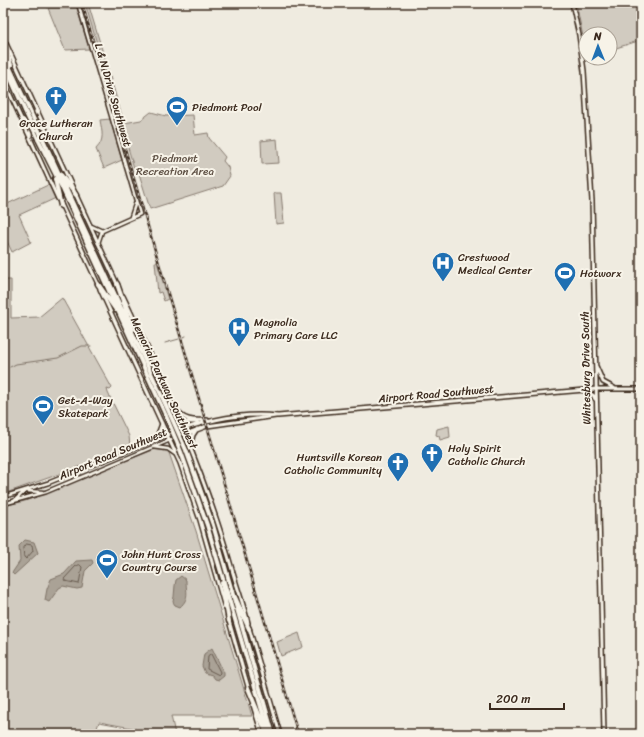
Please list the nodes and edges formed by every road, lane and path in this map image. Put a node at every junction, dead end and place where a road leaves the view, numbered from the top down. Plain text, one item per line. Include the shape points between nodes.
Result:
1 (78, 3) edge
2 (572, 3) edge
3 (3, 38) edge
4 (3, 52) edge
5 (3, 61) edge
6 (3, 68) edge
7 (12, 71) junction
8 (3, 79) edge
9 (12, 83) junction
10 (36, 108) junction
11 (27, 110) junction
12 (22, 120) junction
13 (46, 129) junction
14 (30, 138) junction
15 (40, 138) junction
16 (56, 166) junction
17 (52, 169) junction
18 (76, 195) junction
19 (136, 201) junction
20 (61, 206) junction
21 (132, 217) junction
22 (91, 226) junction
23 (102, 231) junction
24 (98, 243) junction
25 (98, 284) junction
26 (117, 284) junction
27 (121, 319) junction
28 (134, 335) junction
29 (595, 361) junction
30 (596, 389) junction
31 (616, 389) junction
32 (641, 389) edge
33 (582, 390) junction
34 (169, 398) junction
35 (596, 400) junction
36 (168, 415) junction
37 (278, 416) junction
38 (178, 417) junction
39 (217, 419) junction
40 (180, 422) junction
41 (205, 422) junction
42 (162, 423) junction
43 (183, 429) junction
44 (198, 429) junction
45 (185, 433) junction
46 (168, 435) junction
47 (156, 439) junction
48 (170, 440) junction
49 (151, 447) junction
50 (188, 449) junction
51 (176, 455) junction
52 (25, 491) junction
53 (46, 492) junction
54 (3, 497) edge
55 (10, 503) junction
56 (3, 504) edge
57 (218, 565) junction
58 (226, 573) junction
59 (229, 621) junction
60 (249, 630) junction
61 (248, 688) junction
62 (262, 734) edge
63 (268, 734) edge
64 (273, 734) edge
65 (280, 734) edge
66 (604, 734) edge

1 - 19 street, L & N Drive Southwest
2 - 29 main road, Whitesburg Drive South via 579,35 585,88 592,201
3 - 7 highway
3 - 10 main road
4 - 7 highway, Memorial Parkway Southwest
5 - 9 highway, Memorial Parkway Southwest
6 - 9 highway
7 - 11 highway, Memorial Parkway Southwest
8 - 12 main road
9 - 11 highway, Memorial Parkway Southwest
10 - 12 main road via 33,120
10 - 13 main road
11 - 15 highway, Memorial Parkway Southwest, bridge
12 - 14 main road
13 - 14 main road via 39,125 33,127
13 - 18 main road
14 - 20 main road
15 - 16 highway, Memorial Parkway Southwest
15 - 17 highway, Memorial Parkway Southwest
16 - 18 highway
16 - 28 highway, Memorial Parkway Southwest
17 - 20 highway
17 - 27 highway, Memorial Parkway Southwest
18 - 22 main road
19 - 21 street
19 - 21 street, L & N Drive Southwest via 140,214
20 - 25 main road
21 - 23 street
22 - 23 street
22 - 24 main road
23 - 24 street
24 - 26 main road
25 - 27 highway
25 - 42 main road
26 - 28 highway
26 - 34 main road
27 - 36 highway, Memorial Parkway Southwest
28 - 36 highway, Memorial Parkway Southwest
29 - 30 main road, Whitesburg Drive South
29 - 31 main road via 603,382
30 - 31 main road, Airport Road Southwest
30 - 33 main road, Airport Road Southwest
30 - 35 main road, Whitesburg Drive South
31 - 32 main road, Airport Road Southwest
33 - 35 main road via 592,394
33 - 37 main road, Airport Road Southwest
34 - 38 main road
34 - 39 main road via 186,419
35 - 66 main road, Whitesburg Drive South
36 - 50 highway, Memorial Parkway Southwest, bridge
36 - 57 highway, Memorial Parkway Southwest, bridge via 207,525
37 - 39 main road, Airport Road Southwest
37 - 44 main road, Airport Road Southwest
38 - 40 main road
38 - 42 main road via 176,423
39 - 41 main road, Airport Road Southwest
40 - 41 main road
40 - 43 main road
41 - 43 main road, Airport Road Southwest
42 - 46 main road
42 - 47 street
43 - 45 main road
43 - 46 main road, Airport Road Southwest
44 - 45 main road, Airport Road Southwest
44 - 50 main road via 193,434
45 - 48 main road, Airport Road Southwest
45 - 50 main road
46 - 47 street, Airport Road Southwest
46 - 48 main road
47 - 52 street, Airport Road Southwest
48 - 49 street, Airport Road Southwest
48 - 51 main road
49 - 51 street via 168,449
49 - 53 street, Airport Road Southwest
50 - 51 main road via 185,444 180,445
50 - 58 highway, Memorial Parkway Southwest
50 - 60 main road via 215,511
51 - 59 main road via 200,520
52 - 53 street
52 - 54 street, Airport Road Southwest
52 - 55 street
53 - 55 street, Airport Road Southwest
55 - 56 street, Airport Road Southwest
57 - 59 highway
57 - 63 highway, Memorial Parkway Southwest
58 - 60 highway
58 - 64 highway, Memorial Parkway Southwest
59 - 61 main road
60 - 65 main road
61 - 62 main road
61 - 63 highway

